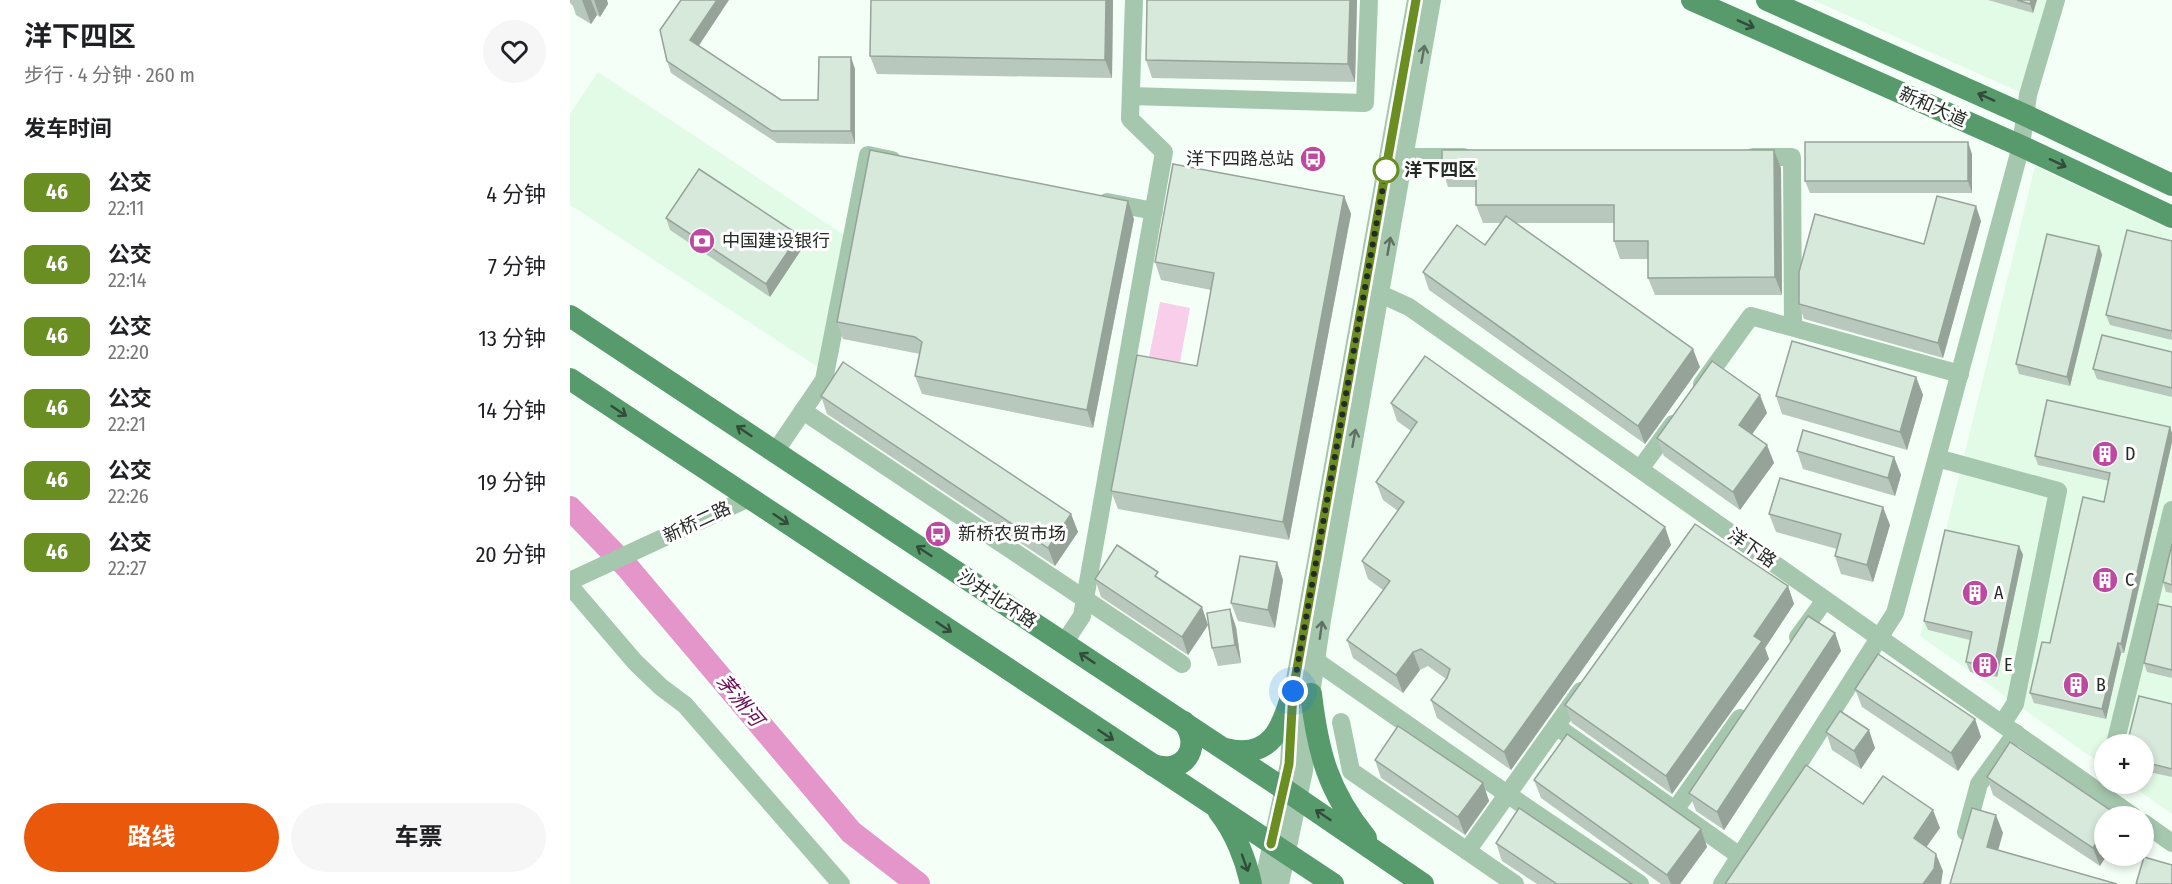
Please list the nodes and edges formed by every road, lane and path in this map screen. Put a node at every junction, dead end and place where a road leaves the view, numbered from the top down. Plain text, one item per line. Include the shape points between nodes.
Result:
1 (1134, 0) edge
2 (1369, 0) edge
3 (1416, 0) edge
4 (1432, 0) edge
5 (1692, 0) edge
6 (2056, 0) edge
7 (1771, 1) edge
8 (1131, 96) junction
9 (2025, 115) junction
10 (2022, 146) junction
11 (1396, 157) junction
12 (1487, 157) edge
13 (1734, 157) edge
14 (914, 164) edge
15 (2172, 185) edge
16 (1085, 198) edge
17 (1154, 211) junction
18 (2172, 218) edge
19 (1372, 294) junction
20 (570, 316) edge
21 (1793, 327) junction
22 (1960, 374) junction
23 (570, 379) edge
24 (803, 411) junction
25 (775, 452) junction
26 (1937, 458) junction
27 (1640, 470) junction
28 (749, 498) junction
29 (2172, 510) edge
30 (570, 581) edge
31 (570, 586) edge
32 (1085, 599) junction
33 (1825, 600) junction
34 (1880, 638) junction
35 (1064, 643) junction
36 (1791, 647) edge
37 (1316, 661) junction
38 (1182, 664) dead end
39 (1590, 678) edge
40 (1302, 693) junction
41 (1750, 705) edge
42 (1184, 722) junction
43 (1341, 722) dead end
44 (1556, 726) junction
45 (2009, 729) junction
46 (2117, 734) edge
47 (1223, 749) junction
48 (1153, 765) junction
49 (2094, 783) edge
50 (1291, 793) junction
51 (1507, 794) junction
52 (2109, 794) edge
53 (1215, 806) junction
54 (2122, 806) edge
55 (1675, 810) junction
56 (2154, 830) edge
57 (2172, 843) edge
58 (1279, 849) junction
59 (1467, 851) junction
60 (1961, 851) edge
61 (1381, 855) junction
62 (1740, 856) junction
63 (841, 884) edge
64 (1251, 884) edge
65 (1263, 884) edge
66 (1280, 884) edge
67 (1333, 884) edge
68 (1423, 884) edge
69 (1515, 884) edge
70 (1640, 884) edge
71 (1722, 884) edge

1 - 8 street
2 - 8 street via 1365,103
3 - 11 street
11 -> 4 street
5 -> 10 main road, 新和大道
6 - 9 street
9 -> 7 main road, 新和大道
8 - 17 street via 1130,119 1164,152
9 - 10 street
9 - 15 main road, 新和大道
10 -> 18 main road, 新和大道
10 - 22 street
11 - 12 street
11 - 19 street
13 - 21 street via 1792,157
14 - 24 street via 868,155 824,380
16 - 17 street
17 - 32 street
19 - 27 street, 洋下路 via 1409,307
37 -> 19 street
19 - 40 street
25 -> 20 main road, 沙井北环路
21 - 22 street
21 - 27 street via 1751,316
22 - 26 street
23 -> 28 main road
24 - 25 street
24 - 32 street
35 -> 25 main road, 沙井北环路
26 - 34 street via 1894,613
26 - 45 street via 2058,491
27 - 33 street, 洋下路 via 1703,521
28 - 30 street, 新桥二路
28 -> 48 main road
29 - 46 street
31 - 63 street via 635,662 686,705
32 - 35 street via 1082,616
32 - 38 street
33 - 34 street, 洋下路
33 - 36 street
34 - 45 street, 洋下路
34 - 62 street
42 -> 35 main road, 沙井北环路
37 - 40 street
37 - 51 street
39 - 44 street
40 - 47 main road via 1272,739 1249,751
40 - 50 street via 1289,764
40 - 61 main road via 1335,789 1352,819
41 - 55 street
42 - 47 main road, 沙井北环路
42 - 48 main road via 1192,737 1189,754 1177,766
43 - 59 street via 1351,771
44 - 51 street
44 - 55 street
45 - 49 street, 洋下路
45 - 60 street via 1979,784
47 - 50 main road, 沙井北环路
48 - 53 main road
50 - 58 street
61 -> 50 main road, 沙井北环路
51 - 59 street
51 - 70 street
52 - 54 street, 洋下路
53 - 58 main road
53 -> 64 main road via 1234,837
55 - 62 street
56 - 57 street
58 - 65 street
58 - 66 street
58 - 67 main road
59 - 69 street
61 - 68 main road, 沙井北环路
62 - 71 street

